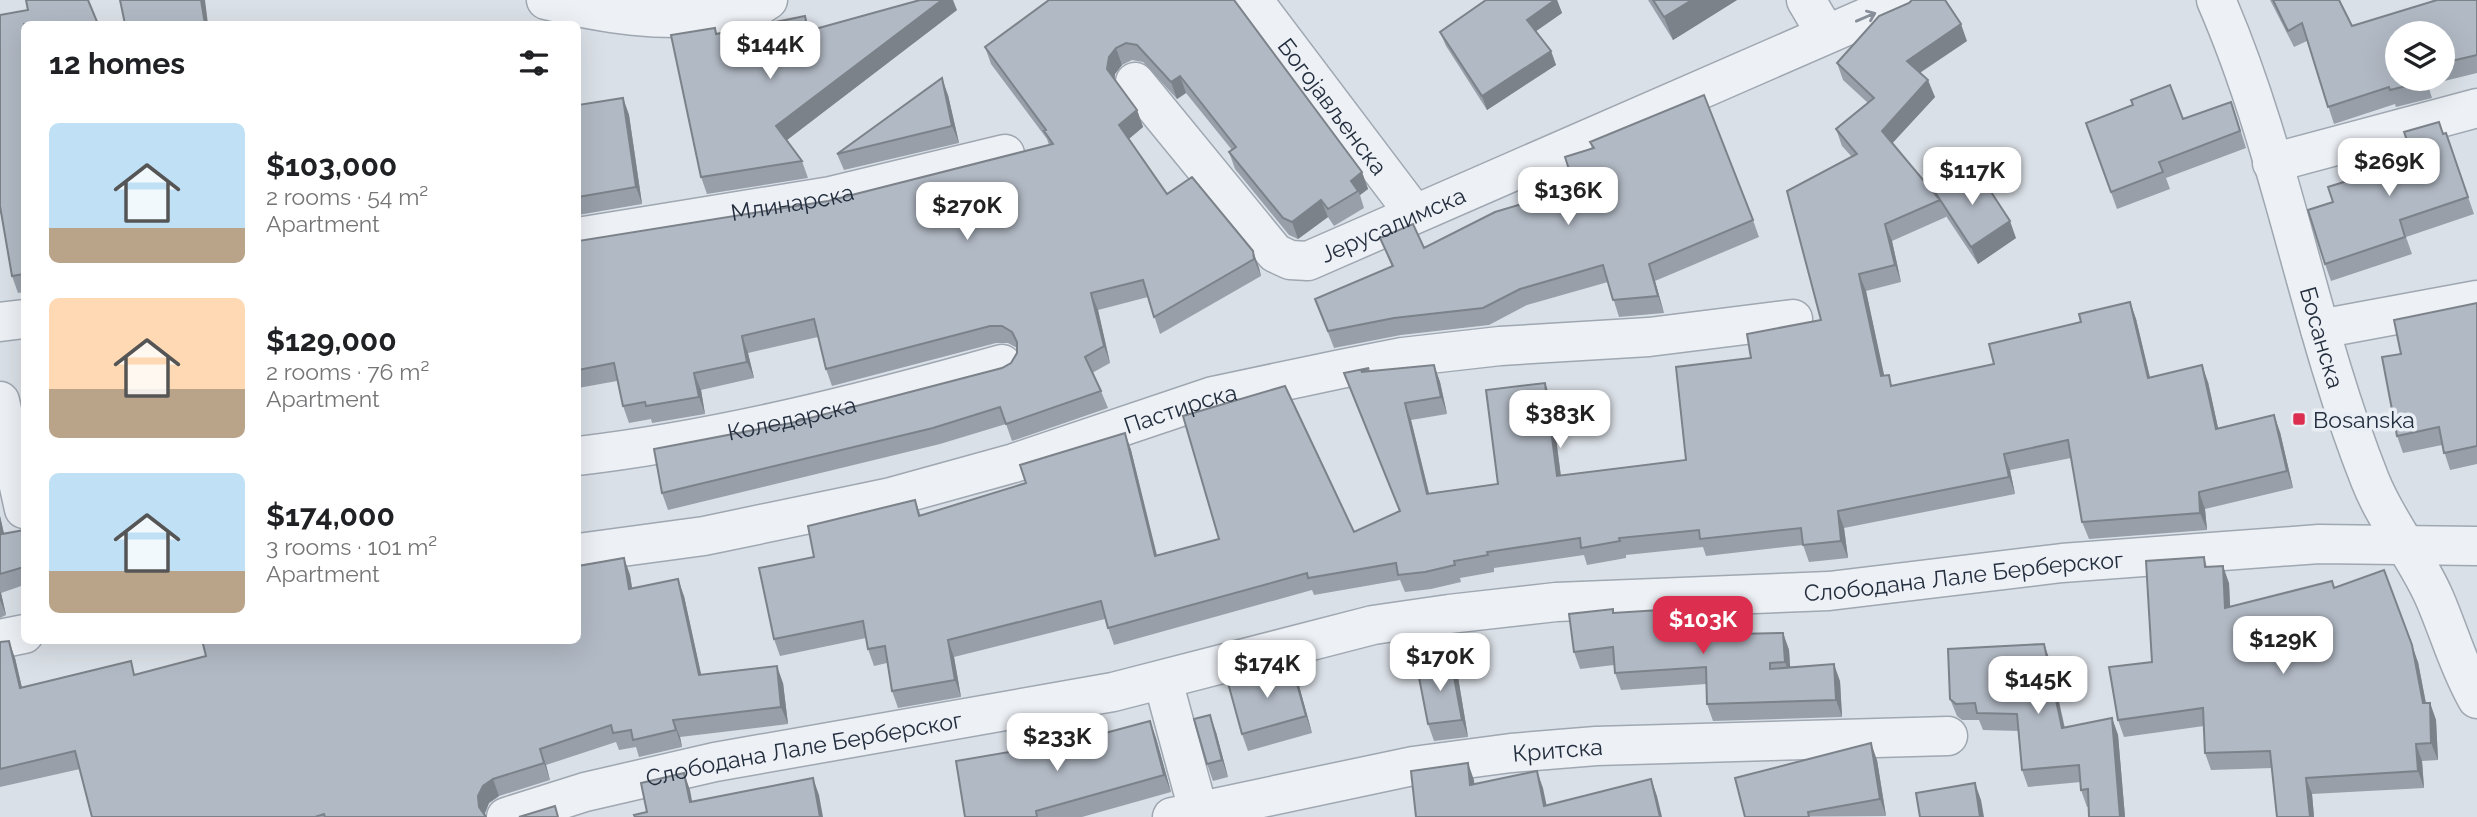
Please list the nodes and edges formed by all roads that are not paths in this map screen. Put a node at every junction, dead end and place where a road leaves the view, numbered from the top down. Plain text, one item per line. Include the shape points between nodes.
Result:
1 (547, 0) edge
2 (768, 0) edge
3 (1253, 0) edge
4 (1806, 0) edge
5 (1906, 0) edge
6 (2216, 0) edge
7 (1826, 34) junction
8 (1135, 82) dead end
9 (2477, 108) edge
10 (1005, 154) edge
11 (2272, 163) junction
12 (1414, 213) junction
13 (581, 237) edge
14 (2477, 300) edge
15 (21, 318) edge
16 (1793, 319) dead end
17 (0, 322) edge
18 (2320, 329) junction
19 (1002, 364) edge
20 (0, 401) edge
21 (6, 453) edge
22 (581, 456) edge
23 (21, 500) edge
24 (2401, 543) junction
25 (2477, 546) edge
26 (581, 553) edge
27 (21, 635) edge
28 (0, 639) edge
29 (1163, 681) junction
30 (2477, 699) edge
31 (1948, 736) dead end
32 (1190, 816) edge
33 (506, 817) edge

1 - 2 street via 640,19 681,20 746,11
3 - 12 street, Богојављенска
4 - 7 street
7 -> 5 street, Јерусалимска
6 - 11 street, Босанска
7 - 12 street, Јерусалимска
8 - 12 street, Јерусалимска via 1275,253 1308,261
9 - 11 street
10 - 13 street, Млинарска via 831,196
11 - 18 street, Босанска
14 - 18 street
15 - 17 street
16 - 26 street, Пастирска via 1649,337 1403,357 1213,396 1014,463 891,497 704,536
18 - 24 street, Босанска via 2370,479
19 - 22 street, Коледарска via 860,404
20 - 21 street
21 - 23 street
24 - 25 street, Слободана Лале Берберског
24 - 29 street, Слободана Лале Берберског via 2319,544 2063,563 1829,591 1501,607 1373,625
24 - 30 street, Босанска via 2433,594 2455,657
27 - 28 street
29 - 32 street
29 - 33 street, Слободана Лале Берберског via 715,762 585,792
31 - 32 street, Критска via 1596,746 1511,753 1401,769

